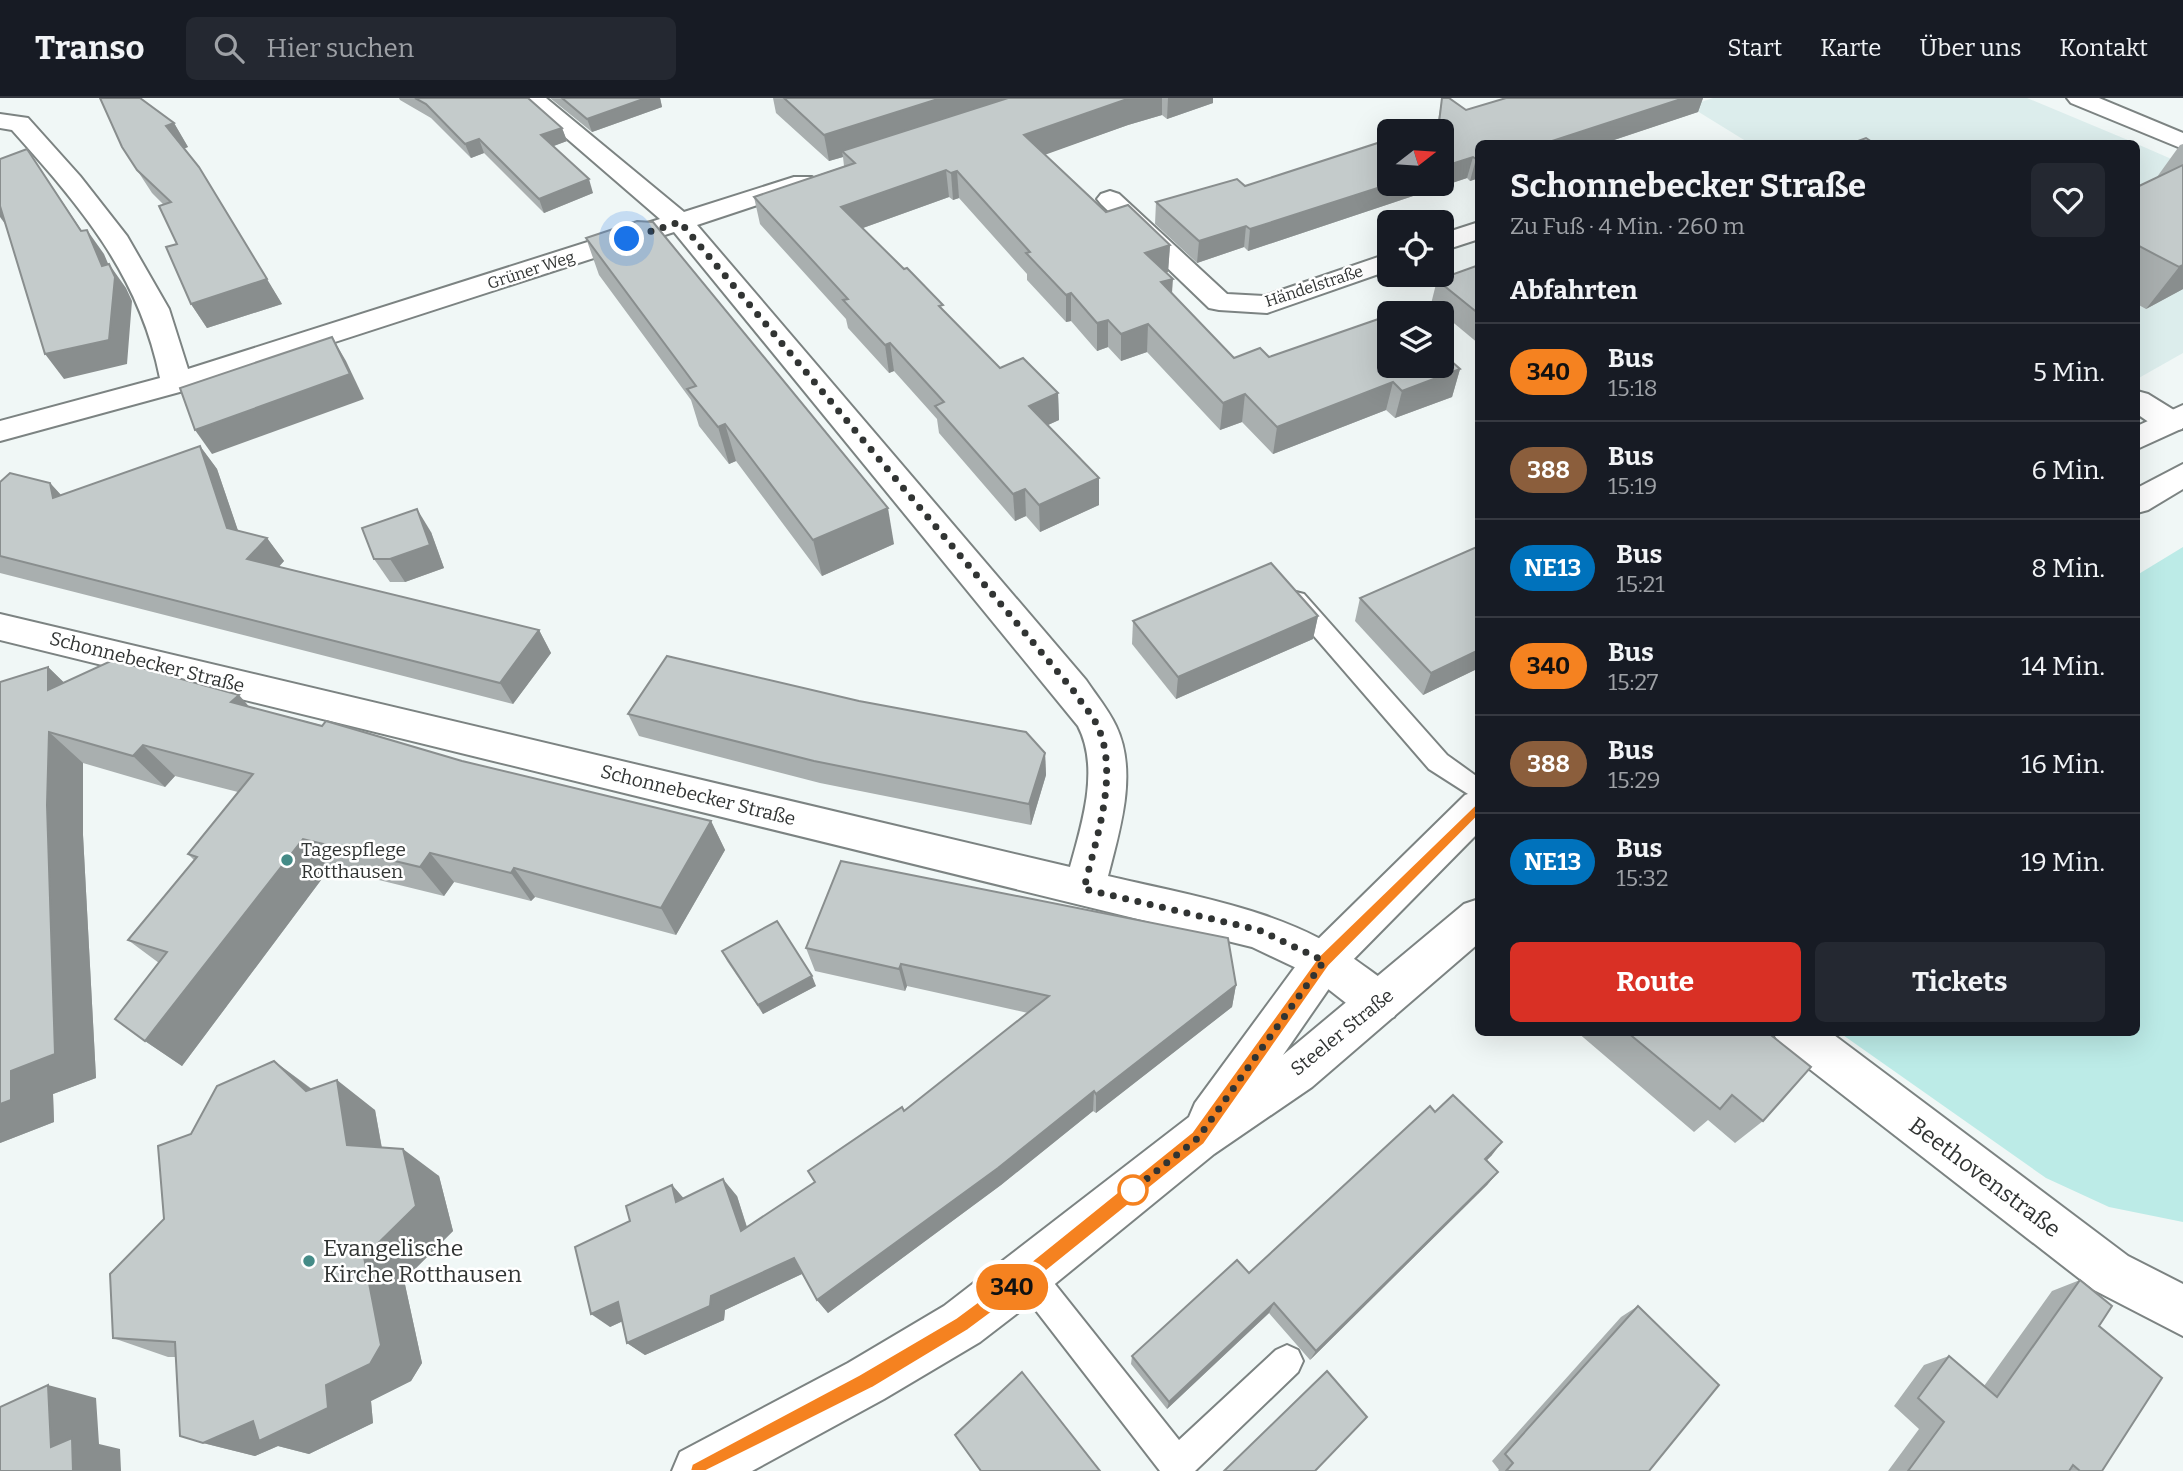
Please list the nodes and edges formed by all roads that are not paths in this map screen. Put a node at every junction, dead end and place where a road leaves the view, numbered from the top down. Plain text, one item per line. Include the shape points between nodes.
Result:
1 (532, 98) edge
2 (2079, 98) edge
3 (0, 121) edge
4 (2183, 142) edge
5 (824, 175) edge
6 (1110, 199) dead end
7 (680, 222) junction
8 (1475, 231) edge
9 (1454, 239) edge
10 (1377, 266) edge
11 (176, 383) junction
12 (2140, 402) edge
13 (2177, 418) edge
14 (0, 431) edge
15 (2140, 437) edge
16 (2183, 475) edge
17 (2140, 500) edge
18 (1285, 587) edge
19 (0, 627) edge
20 (1475, 788) edge
21 (1475, 810) edge
22 (1084, 889) junction
23 (1475, 919) edge
24 (1324, 961) junction
25 (1379, 1003) junction
26 (1800, 1036) edge
27 (1198, 1138) junction
28 (1028, 1275) junction
29 (2183, 1311) edge
30 (1287, 1362) dead end
31 (699, 1471) edge

1 - 7 street
2 - 4 street
3 - 11 street via 19,123 82,192 138,271 171,347
5 - 7 street, Grüner Weg
6 - 10 street, Händelstraße via 1219,302 1267,305
7 - 11 street, Grüner Weg
7 - 22 street via 1073,690 1100,730 1105,785
8 - 9 street
11 - 14 street, Grüner Weg
12 - 13 street
13 - 15 street
16 - 17 street
18 - 20 lane via 1438,762
19 - 22 street, Schonnebecker Straße
21 - 24 street, Steeler Straße
22 - 24 street, Schonnebecker Straße via 1259,930
23 - 25 street, Steeler Straße
24 - 25 street, Schonnebecker Straße
24 - 27 street, Steeler Straße
25 - 27 street, Steeler Straße via 1296,1072
26 - 29 street, Beethovenstraße via 2111,1273
27 - 28 street, Steeler Straße
28 - 30 lane via 1177,1465
28 - 31 street, Steeler Straße via 962,1324

